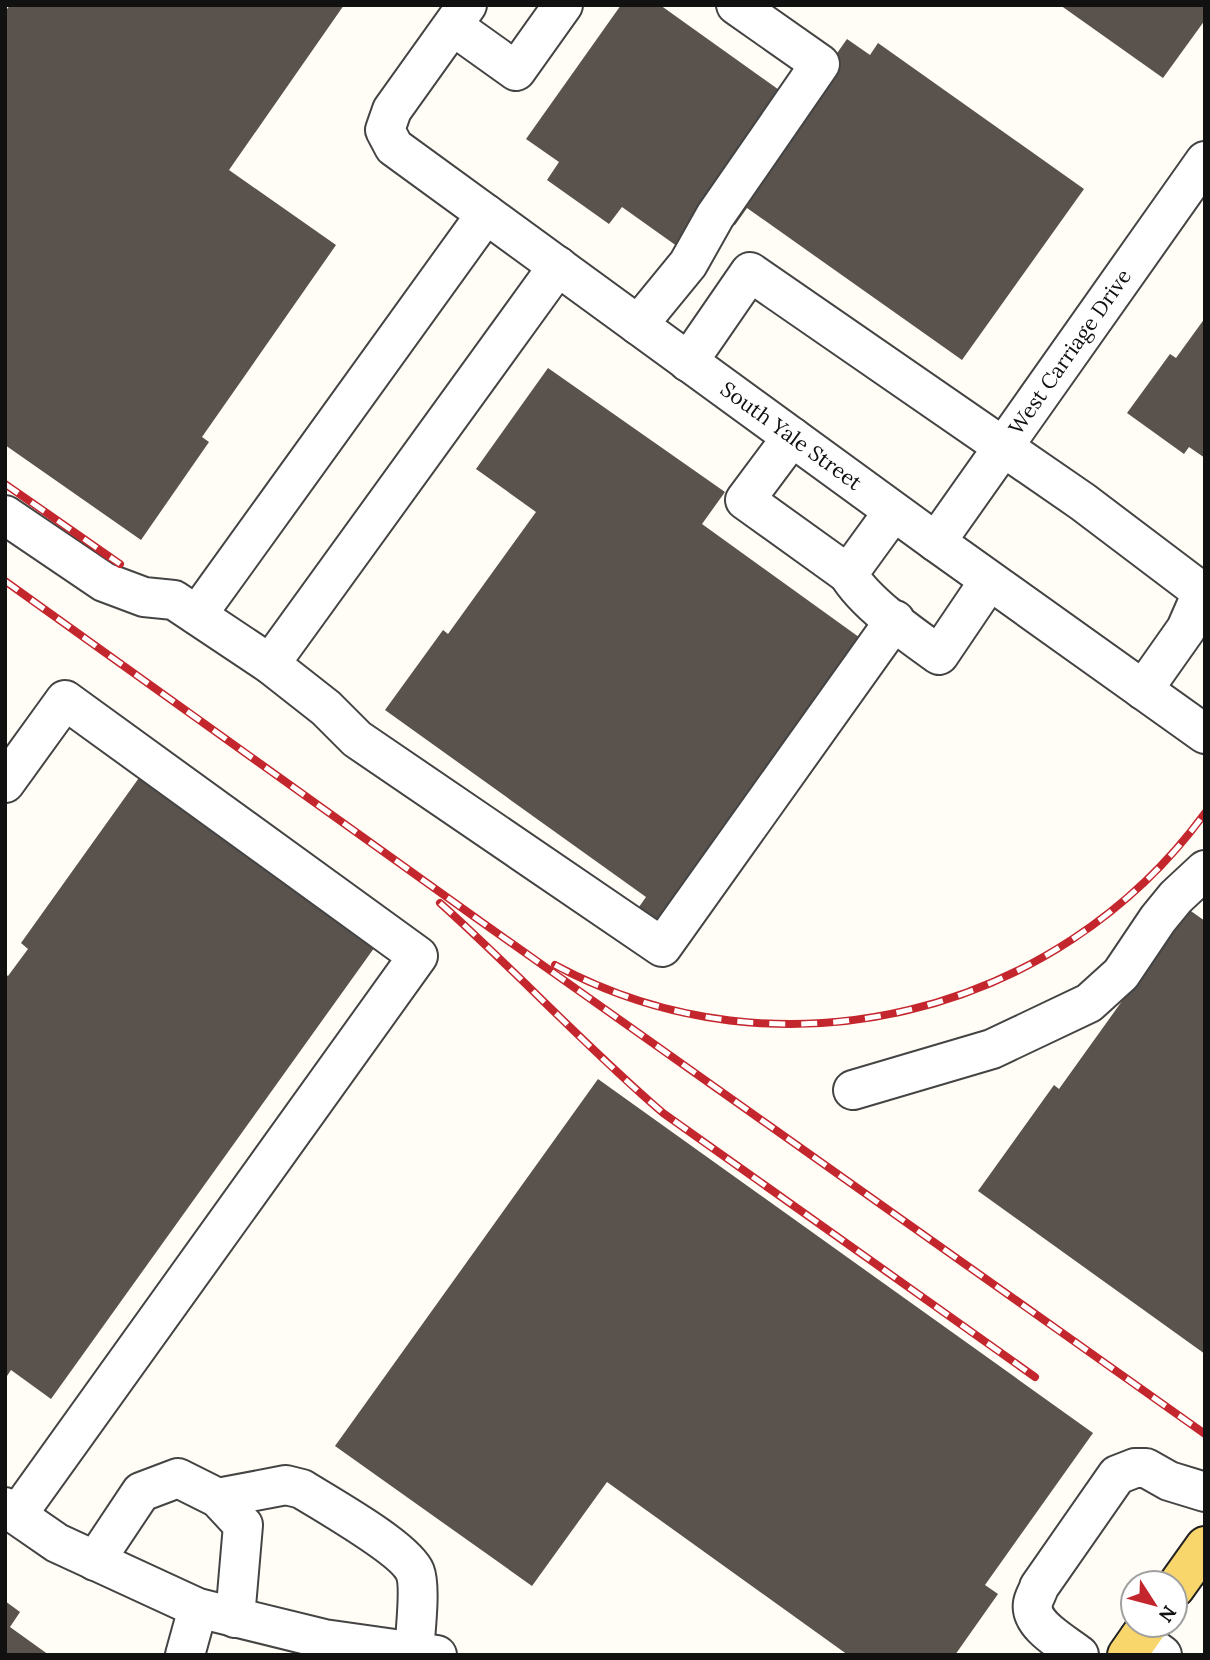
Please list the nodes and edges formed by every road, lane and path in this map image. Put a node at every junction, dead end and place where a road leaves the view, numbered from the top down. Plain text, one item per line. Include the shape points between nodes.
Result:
1 (563, 5) edge
2 (736, 5) edge
3 (460, 15) edge
4 (1200, 179) edge
5 (486, 214) junction
6 (558, 266) junction
7 (638, 325) junction
8 (688, 362) junction
9 (792, 437) junction
10 (1003, 447) junction
11 (894, 512) junction
12 (5, 515) edge
13 (936, 542) junction
14 (848, 574) junction
15 (989, 581) junction
16 (197, 615) junction
17 (895, 621) junction
18 (270, 664) junction
19 (1143, 690) junction
20 (1205, 734) edge
21 (5, 783) edge
22 (1205, 870) edge
23 (853, 1090) dead end
24 (1205, 1492) edge
25 (218, 1498) junction
26 (11, 1511) edge
27 (1205, 1546) edge
28 (94, 1561) junction
29 (1189, 1569) edge
30 (198, 1608) junction
31 (235, 1618) junction
32 (322, 1647) edge
33 (426, 1654) edge
34 (185, 1655) edge
35 (1079, 1655) edge

1 - 3 street via 516,71
2 - 7 street via 820,64 715,216 688,264
3 - 5 street, South Yale Street via 392,110 385,131 394,147
4 - 10 street, West Carriage Drive
5 - 6 street, South Yale Street
5 - 16 street
6 - 7 street, South Yale Street
6 - 18 street
7 - 8 street, South Yale Street
8 - 9 street, South Yale Street
8 - 10 street via 750,272
9 - 11 street, South Yale Street
9 - 14 street via 746,500
10 - 13 street, West Carriage Drive
10 - 19 street via 1194,586 1200,597 1186,629
11 - 13 street, South Yale Street
11 - 14 street
12 - 16 street via 104,582 144,597 174,600
13 - 15 street, South Yale Street
14 - 17 street via 856,589
15 - 17 street via 939,655
15 - 19 street, South Yale Street
16 - 18 street
17 - 18 street via 662,947 357,739
19 - 20 street, South Yale Street
21 - 26 street via 65,700 418,956
22 - 23 street via 1158,919 1121,974 1089,1003 992,1049
24 - 35 street via 1146,1468 1117,1475 1040,1587 1033,1605 1036,1618 1048,1632
25 - 28 street via 178,1478 141,1492
25 - 31 street via 243,1525
25 - 33 street via 286,1485 302,1489 401,1554 416,1573
26 - 28 street via 57,1543
27 - 29 main road
28 - 30 street
30 - 31 street
30 - 34 street
31 - 32 street
32 - 33 street

